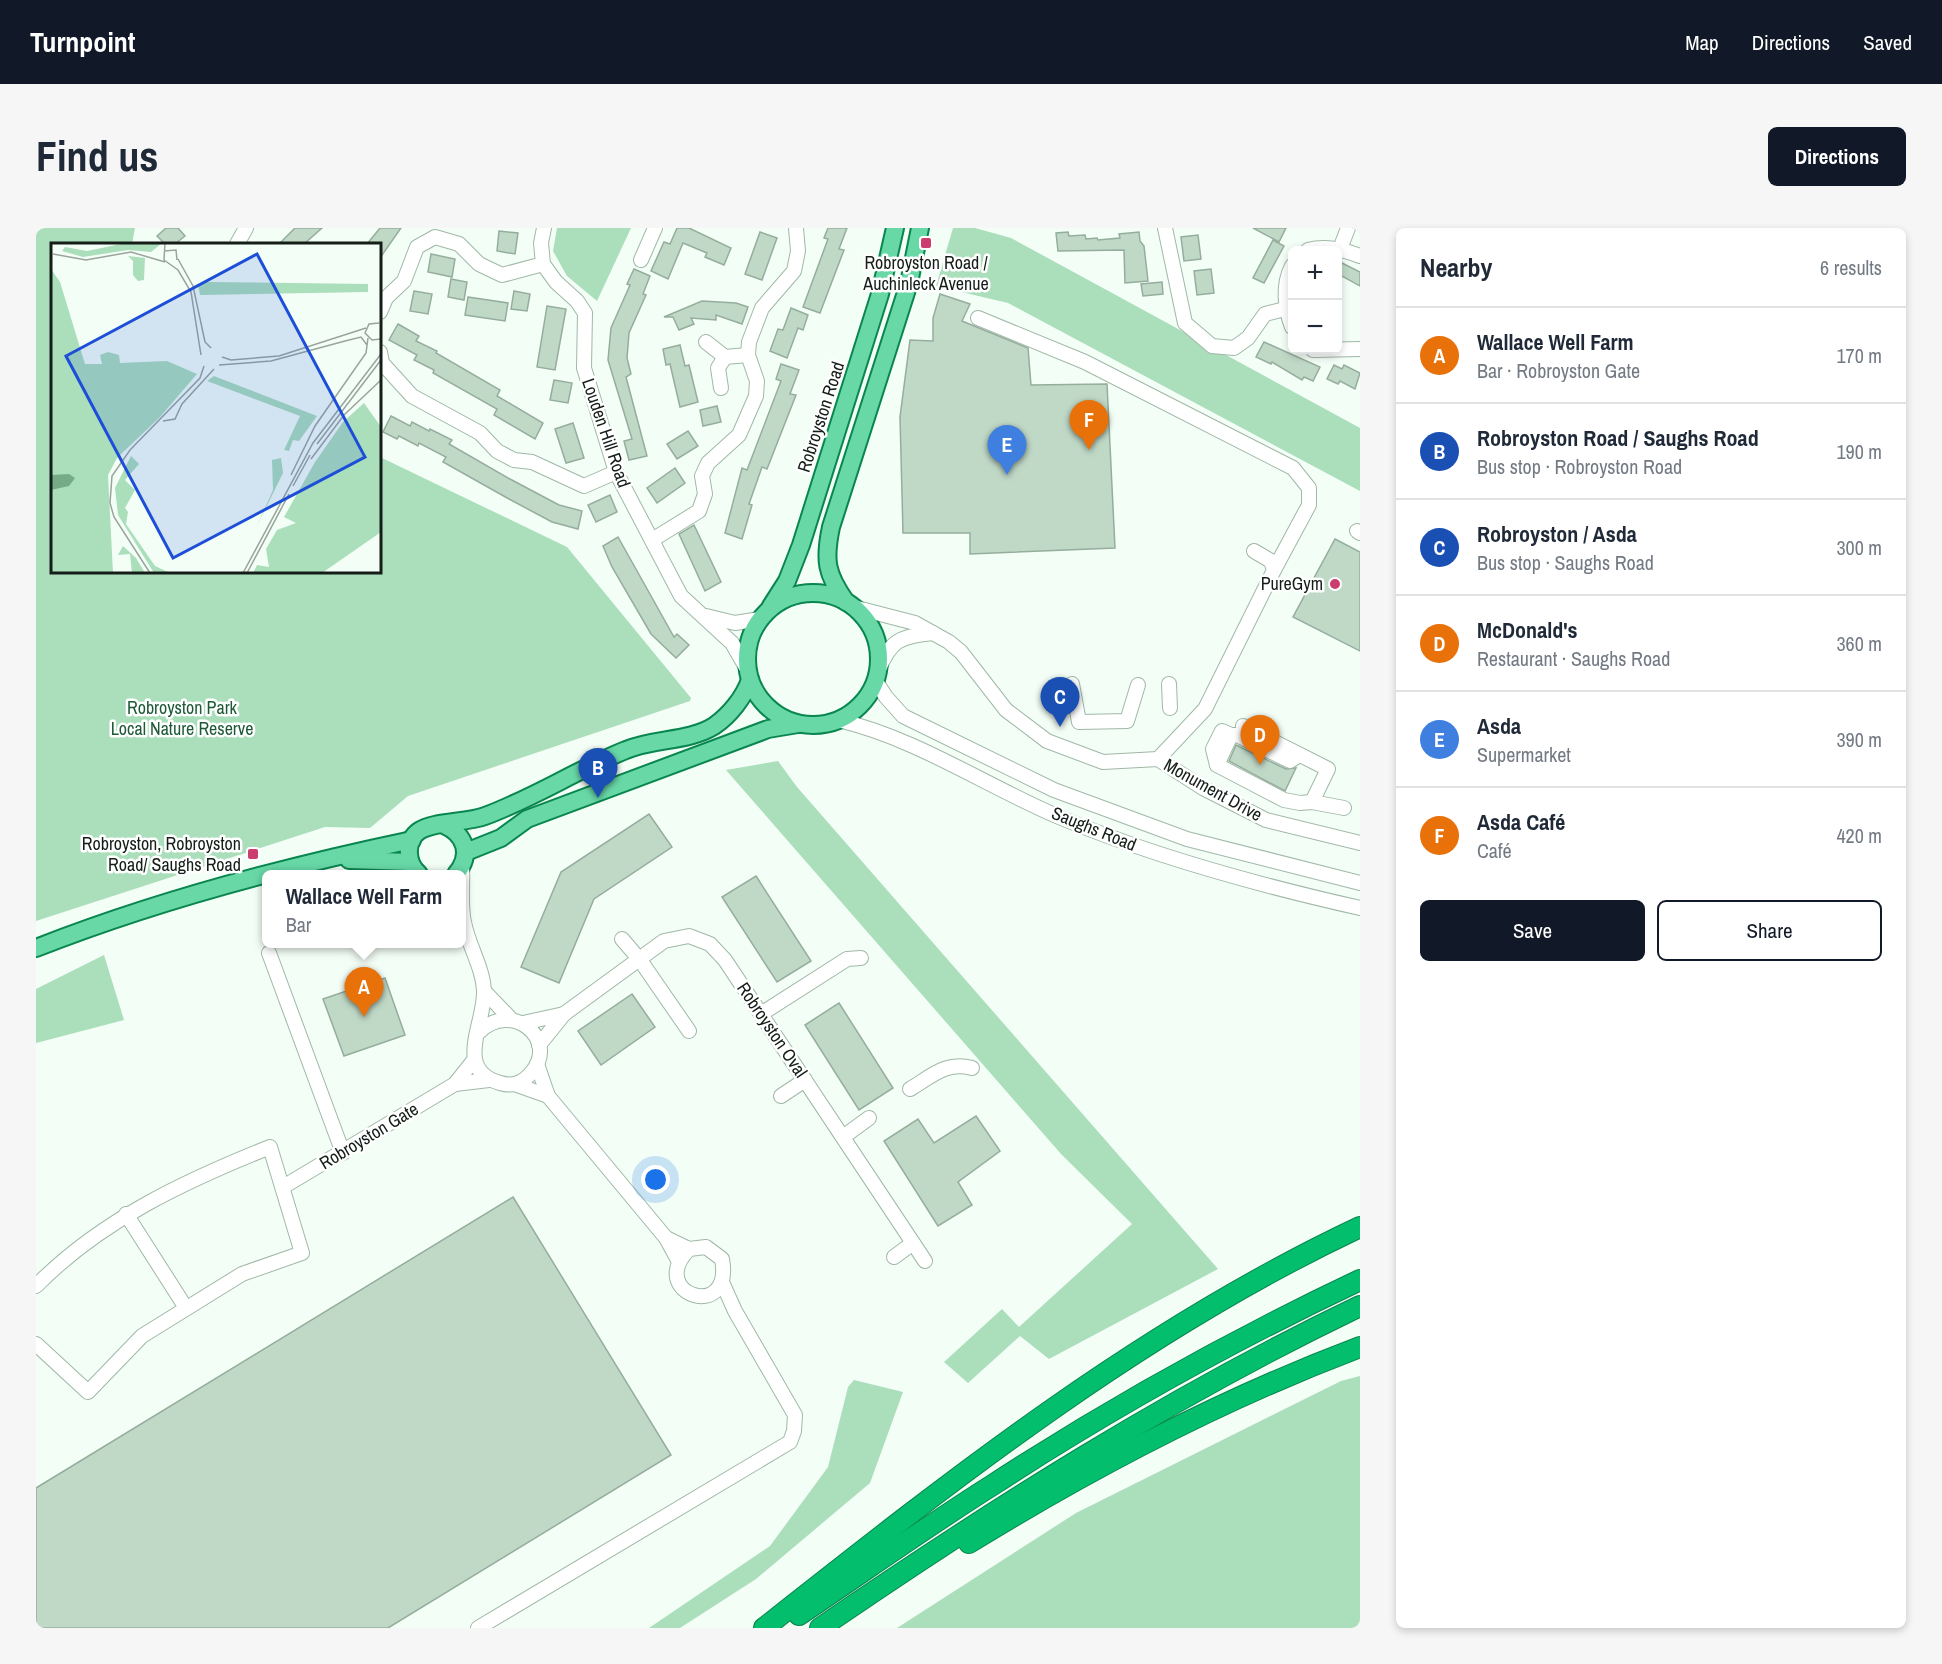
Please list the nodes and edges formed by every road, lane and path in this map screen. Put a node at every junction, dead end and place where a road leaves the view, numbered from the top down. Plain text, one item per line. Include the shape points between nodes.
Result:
1 (246, 228) edge
2 (544, 228) edge
3 (655, 228) edge
4 (796, 228) edge
5 (895, 228) edge
6 (920, 228) edge
7 (1348, 228) edge
8 (1161, 229) edge
9 (238, 243) edge
10 (1341, 246) edge
11 (1342, 250) edge
12 (1360, 256) edge
13 (641, 260) dead end
14 (543, 264) junction
15 (1288, 281) edge
16 (1285, 309) junction
17 (381, 310) edge
18 (1288, 316) edge
19 (978, 318) dead end
20 (706, 342) dead end
21 (1342, 349) edge
22 (1360, 349) edge
23 (748, 355) junction
24 (725, 357) junction
25 (381, 361) edge
26 (721, 388) dead end
27 (616, 472) junction
28 (652, 540) junction
29 (1254, 551) dead end
30 (1274, 570) junction
31 (849, 605) junction
32 (695, 612) junction
33 (764, 615) junction
34 (933, 633) junction
35 (748, 674) junction
36 (877, 675) junction
37 (1072, 684) dead end
38 (1169, 684) dead end
39 (1138, 685) dead end
40 (1170, 708) dead end
41 (838, 720) junction
42 (801, 724) junction
43 (1243, 726) dead end
44 (1299, 755) junction
45 (1158, 759) junction
46 (1312, 802) junction
47 (1344, 808) dead end
48 (444, 825) junction
49 (412, 840) junction
50 (1360, 843) edge
51 (321, 858) junction
52 (462, 864) edge
53 (414, 868) edge
54 (276, 870) edge
55 (262, 874) edge
56 (1360, 883) edge
57 (1360, 908) edge
58 (466, 933) edge
59 (622, 939) dead end
60 (36, 948) edge
61 (269, 953) dead end
62 (861, 958) dead end
63 (640, 960) junction
64 (484, 991) junction
65 (564, 1014) junction
66 (761, 1014) junction
67 (517, 1021) junction
68 (689, 1031) dead end
69 (479, 1032) junction
70 (539, 1046) junction
71 (474, 1060) junction
72 (537, 1064) junction
73 (972, 1068) dead end
74 (489, 1080) junction
75 (805, 1080) junction
76 (455, 1084) junction
77 (518, 1085) junction
78 (910, 1089) dead end
79 (548, 1096) junction
80 (781, 1096) dead end
81 (868, 1118) dead end
82 (843, 1137) junction
83 (343, 1153) junction
84 (283, 1187) junction
85 (126, 1214) junction
86 (1360, 1227) edge
87 (666, 1238) junction
88 (913, 1243) junction
89 (689, 1249) junction
90 (894, 1257) dead end
91 (678, 1260) junction
92 (925, 1261) dead end
93 (1360, 1280) edge
94 (722, 1282) junction
95 (36, 1286) edge
96 (706, 1296) junction
97 (1360, 1306) edge
98 (186, 1308) junction
99 (735, 1311) junction
100 (36, 1344) edge
101 (1360, 1347) edge
102 (478, 1628) edge
103 (764, 1628) edge
104 (779, 1628) edge
105 (820, 1628) edge
106 (827, 1628) edge

1 - 9 street
2 - 14 street
3 - 13 street
4 - 23 street via 798,251 794,271 762,308
5 - 33 main road, Robroyston Road via 880,294 801,545 787,581
6 - 31 main road via 909,283 826,550 831,578
7 - 10 street
8 - 16 street via 1185,323 1212,346 1234,348 1248,338 1265,314
11 - 12 street
14 - 17 street via 502,274 479,264 459,244 435,237 417,247 404,281 386,298
14 - 27 street, Louden Hill Road via 585,313 584,368
15 - 16 street
16 - 18 street
19 - 30 street via 1085,362 1293,468 1309,488 1309,505
20 - 24 street
21 - 22 street
23 - 24 street
23 - 28 street via 757,381 756,396 739,435 708,463 702,476 705,494 699,511
24 - 26 street via 717,368
25 - 27 street via 412,396 480,433 497,451 514,460 532,462 584,486
27 - 28 street, Louden Hill Road
28 - 32 street, Louden Hill Road via 681,596
29 - 30 street via 1271,561
30 - 45 street via 1205,709
31 - 33 main road via 823,594 793,596
31 - 34 street, Monument Drive via 915,623
31 - 36 main road via 867,622 877,644
32 - 33 street via 735,623
32 - 35 street, Louden Hill Road via 732,643
33 - 35 main road via 750,638
34 - 36 street via 901,637 884,655
34 - 45 street, Monument Drive via 961,652 1006,710 1047,741 1103,762
35 - 42 main road via 760,699 773,712
35 - 48 main road via 746,691 715,725 628,749 519,803 483,817
36 - 41 main road via 865,699
36 - 56 street, Saughs Road via 894,707 909,719 1054,790 1187,839
37 - 39 street via 1079,722 1127,721
38 - 40 street
41 - 42 main road
41 - 57 street, Saughs Road via 883,733 1057,816 1126,844
42 - 52 main road via 779,725 527,819
43 - 44 street
44 - 46 street via 1328,769
44 - 46 street via 1290,761 1222,730 1213,749 1217,765 1284,800
45 - 50 street, Monument Drive via 1203,788 1266,820
46 - 47 street
48 - 49 main road via 428,826
48 - 52 main road via 460,836
49 - 51 main road
49 - 53 main road via 408,852
51 - 53 main road
51 - 54 main road
55 - 60 main road via 112,918
58 - 64 street
59 - 63 street
61 - 83 street
62 - 66 street via 847,959
63 - 65 street, Robroyston Oval
63 - 66 street, Robroyston Oval via 664,941 689,936 710,944
63 - 68 street
64 - 67 street
64 - 69 street
65 - 67 street
65 - 70 street
66 - 75 street, Robroyston Oval
67 - 69 street via 493,1021
67 - 70 street via 533,1032
69 - 71 street via 473,1048
70 - 72 street
71 - 74 street
71 - 76 street
72 - 77 street
72 - 79 street
73 - 78 street via 957,1064
74 - 76 street
74 - 77 street
75 - 80 street
75 - 82 street, Robroyston Oval
76 - 83 street, Robroyston Gate
77 - 79 street
79 - 87 street
81 - 82 street
82 - 88 street, Robroyston Oval
83 - 84 street, Robroyston Gate
84 - 85 street via 270,1148 204,1174
84 - 98 street via 302,1253 243,1274
85 - 95 street via 60,1262
85 - 98 street
86 - 103 highway via 1240,1288 1104,1371 984,1457
87 - 89 street
87 - 91 street
88 - 90 street
88 - 92 street, Robroyston Oval
89 - 91 street
89 - 94 street via 706,1247 722,1259 726,1275
91 - 96 street via 678,1283 694,1296
93 - 104 highway via 1268,1326 993,1484
94 - 96 street via 718,1290
94 - 99 street
96 - 99 street
97 - 105 highway via 1118,1435 982,1519
98 - 100 street via 142,1336 88,1392
99 - 102 street via 795,1415 790,1442
101 - 106 highway via 1280,1378 1136,1446

